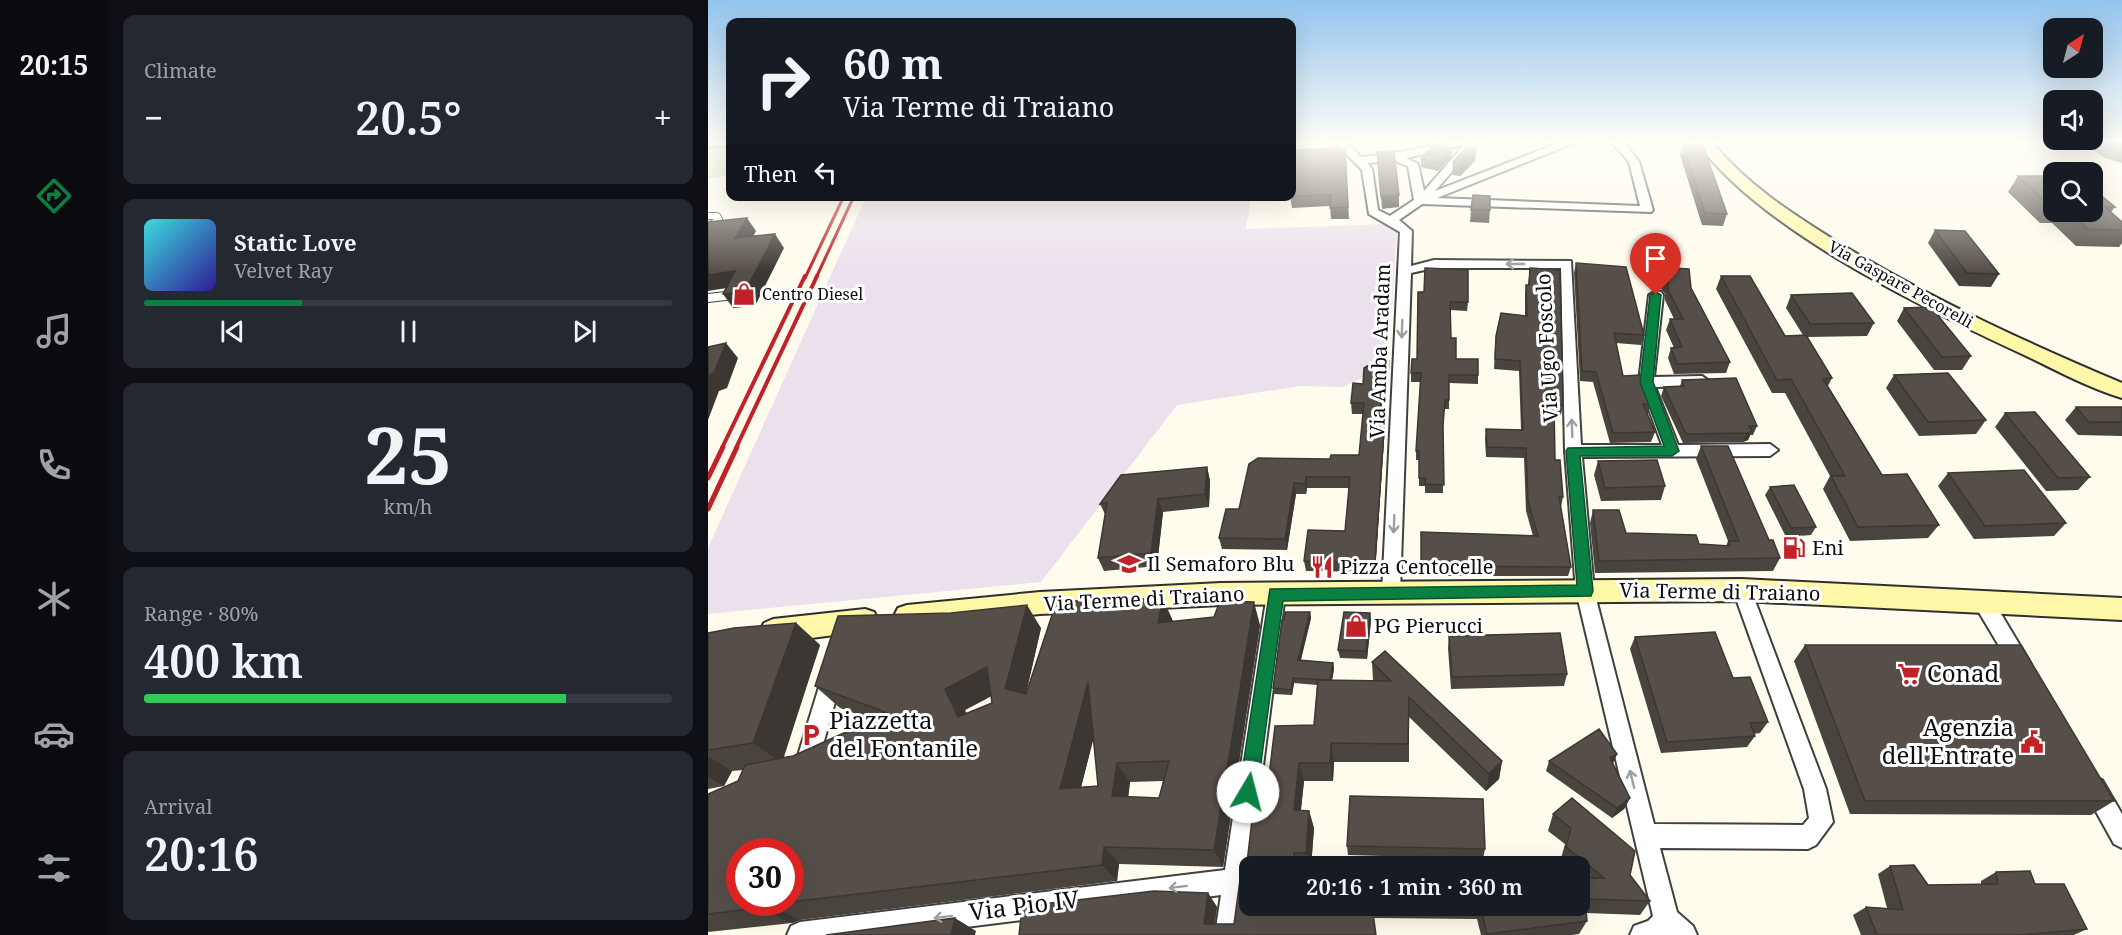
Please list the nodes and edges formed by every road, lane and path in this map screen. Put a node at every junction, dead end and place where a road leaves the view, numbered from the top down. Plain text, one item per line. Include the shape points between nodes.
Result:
1 (1370, 185) edge
2 (1417, 185) edge
3 (1434, 185) edge
4 (1462, 185) edge
5 (1640, 185) edge
6 (1749, 185) edge
7 (1764, 185) edge
8 (1420, 201) junction
9 (708, 216) edge
10 (1390, 221) junction
11 (708, 227) edge
12 (1404, 271) junction
13 (735, 295) edge
14 (1656, 295) dead end
15 (708, 298) edge
16 (2122, 378) edge
17 (1714, 380) edge
18 (1646, 382) junction
19 (2122, 391) edge
20 (1770, 450) dead end
21 (1573, 451) junction
22 (1672, 451) junction
23 (1742, 590) junction
24 (1586, 591) junction
25 (1391, 593) junction
26 (1276, 594) junction
27 (1984, 603) junction
28 (2122, 609) edge
29 (744, 635) edge
30 (843, 639) junction
31 (2032, 684) edge
32 (807, 762) edge
33 (2086, 775) edge
34 (1646, 836) junction
35 (2122, 836) edge
36 (1246, 856) edge
37 (1239, 880) edge
38 (1239, 894) edge
39 (1662, 931) edge
40 (800, 935) edge
41 (1228, 935) edge

1 - 10 street, Via Amba Aradam via 1373,212
2 - 8 street
3 - 8 street
4 - 8 street
5 - 8 street via 1647,210
6 - 19 street, Via Gaspare Pecorelli via 1767,202 1855,261 1959,318
7 - 16 street, Via Gaspare Pecorelli via 1834,235 1893,270 2013,330
8 - 10 street
9 - 11 lane via 719,219
10 - 12 street, Via Amba Aradam via 1406,231
21 -> 12 street, Via Ugo Foscolo via 1567,264 1434,264
12 -> 25 street, Via Amba Aradam
13 - 15 lane
14 - 18 street
17 - 18 street
18 - 22 street
20 - 22 street
21 - 22 street
21 - 24 street, Via Ugo Foscolo
23 - 24 street, Via Terme di Traiano
23 - 27 street, Via Terme di Traiano
23 - 34 street via 1815,789 1821,822 1808,837
24 - 25 street, Via Terme di Traiano
34 -> 24 street, Via Ugo Foscolo
25 - 26 street, Via Terme di Traiano
26 - 30 street, Via Terme di Traiano via 1040,603
26 - 36 street
27 - 28 street, Via Terme di Traiano
27 - 31 street
29 - 30 street, Via Terme di Traiano
30 - 32 street
33 - 35 street
34 - 39 street, Via Ugo Foscolo
37 -> 40 street, Via Pio IV
38 - 41 street

